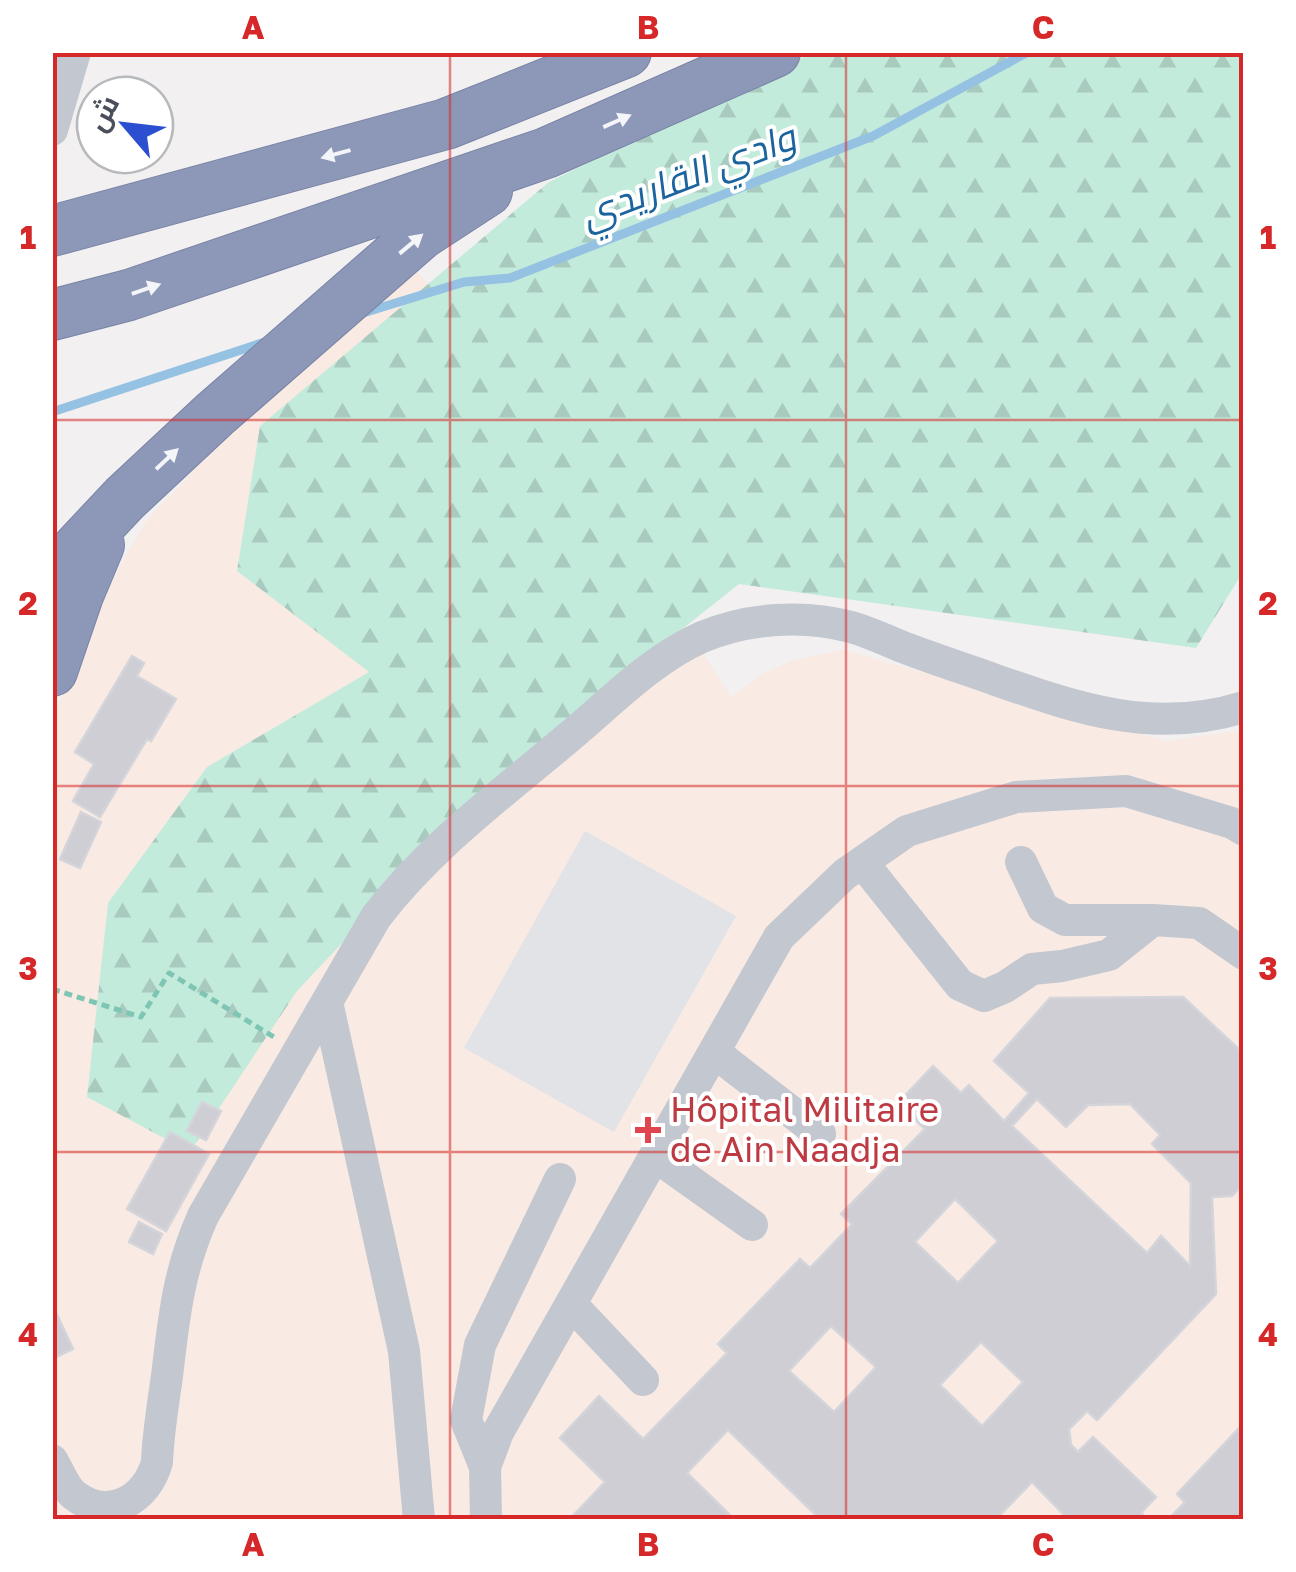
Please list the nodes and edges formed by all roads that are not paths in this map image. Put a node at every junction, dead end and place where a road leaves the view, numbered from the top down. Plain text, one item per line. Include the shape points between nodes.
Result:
1 (76, 52) edge
2 (574, 52) edge
3 (626, 52) edge
4 (775, 52) edge
5 (446, 124) junction
6 (54, 125) edge
7 (546, 152) junction
8 (52, 231) edge
9 (52, 315) edge
10 (125, 498) junction
11 (52, 581) edge
12 (52, 671) edge
13 (1244, 707) edge
14 (1244, 830) edge
15 (862, 862) junction
16 (1021, 862) dead end
17 (1153, 920) junction
18 (1244, 954) edge
19 (327, 1002) junction
20 (714, 1052) junction
21 (820, 1134) dead end
22 (655, 1156) junction
23 (560, 1179) dead end
24 (752, 1226) dead end
25 (570, 1304) junction
26 (643, 1380) dead end
27 (52, 1460) edge
28 (485, 1466) junction
29 (419, 1520) edge
30 (486, 1520) edge

1 - 6 street
2 - 5 highway
3 - 5 highway
7 -> 4 highway
5 -> 8 highway
9 -> 7 highway
10 -> 7 highway via 422,234
10 - 11 highway
10 - 12 highway via 91,561
13 - 19 street via 1191,719 1124,717 1070,706 847,626 790,619 732,627 657,662 436,848 376,918
14 - 15 street via 1126,791 1016,797 908,831
15 - 17 street via 960,986 984,996 1032,969 1109,956
15 - 20 street via 780,937
16 - 17 street via 1043,908 1065,920
17 - 18 street via 1200,923
19 - 27 street via 190,1244 149,1484 132,1500 98,1506 76,1497
19 - 29 street via 404,1351
20 - 21 street
20 - 22 street
22 - 24 street
22 - 25 street
23 - 28 street via 480,1346 466,1420
25 - 26 street
25 - 28 street
28 - 30 street

